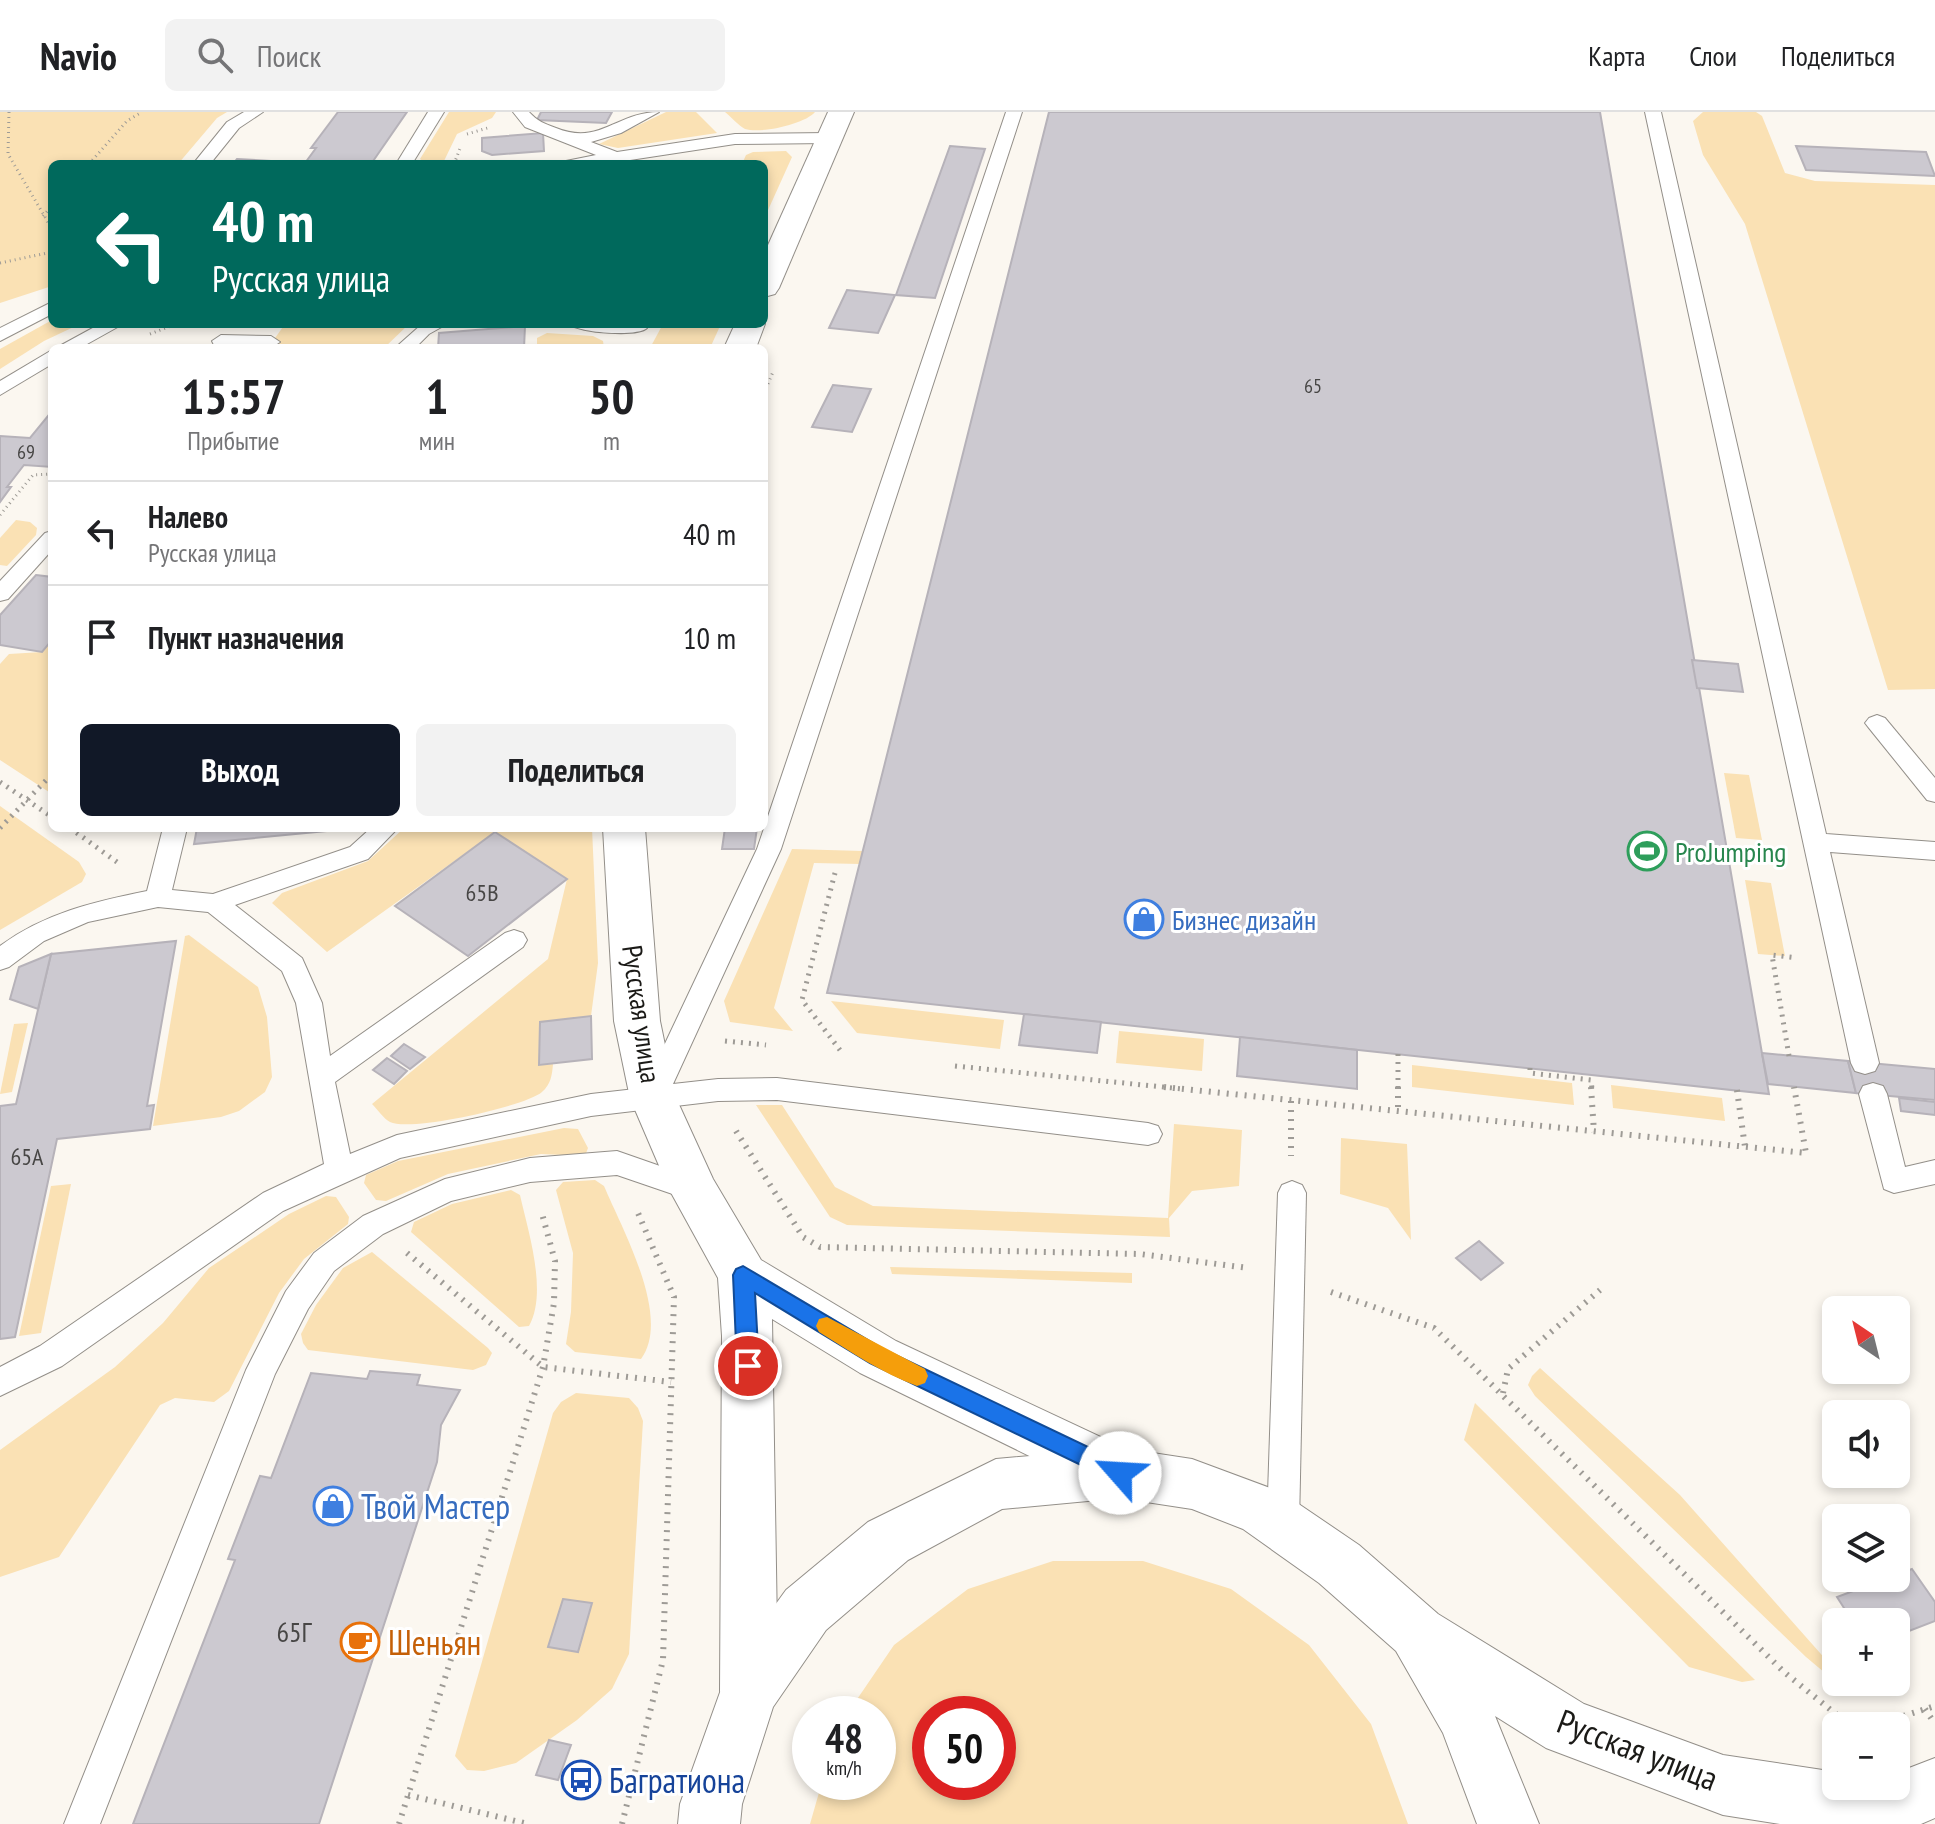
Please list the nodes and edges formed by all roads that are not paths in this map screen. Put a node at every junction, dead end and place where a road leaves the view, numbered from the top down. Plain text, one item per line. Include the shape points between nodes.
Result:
1 (255, 112) edge
2 (436, 112) edge
3 (651, 112) edge
4 (1014, 112) edge
5 (1653, 112) edge
6 (526, 118) edge
7 (835, 125) edge
8 (735, 139) junction
9 (575, 142) junction
10 (667, 156) edge
11 (603, 159) edge
12 (204, 160) edge
13 (406, 160) edge
14 (725, 160) edge
15 (768, 279) edge
16 (48, 309) edge
17 (106, 328) edge
18 (428, 328) edge
19 (0, 335) edge
20 (271, 342) dead end
21 (73, 344) edge
22 (218, 344) edge
23 (408, 344) edge
24 (48, 359) edge
25 (0, 389) edge
26 (48, 541) edge
27 (0, 594) edge
28 (1877, 723) dead end
29 (1935, 794) edge
30 (174, 832) edge
31 (382, 832) edge
32 (624, 832) edge
33 (1816, 842) junction
34 (1935, 851) edge
35 (158, 898) junction
36 (214, 903) junction
37 (514, 940) dead end
38 (0, 960) edge
39 (1865, 1063) dead end
40 (320, 1078) junction
41 (1873, 1094) dead end
42 (653, 1098) junction
43 (1148, 1134) dead end
44 (339, 1170) junction
45 (1935, 1172) edge
46 (693, 1189) junction
47 (1292, 1193) road end
48 (743, 1275) junction
49 (0, 1382) edge
50 (1120, 1473) junction
51 (1283, 1524) junction
52 (1416, 1631) junction
53 (749, 1691) junction
54 (1893, 1807) edge
55 (82, 1824) edge
56 (709, 1824) edge
57 (1508, 1824) edge

1 - 12 lane via 233,125
2 - 13 lane
3 - 9 lane
4 - 42 lane via 769,849
5 - 33 lane
6 - 9 lane
7 - 8 lane
7 - 15 main road
8 - 10 lane
8 - 14 lane
9 - 11 lane
10 - 11 lane
16 - 19 lane
17 - 21 lane
18 - 23 lane
20 - 22 lane
24 - 25 lane
26 - 27 lane
28 - 29 lane
30 - 35 lane
31 - 36 lane via 359,853
32 - 42 main road, Русская улица via 637,1021
33 - 34 lane
33 - 39 lane
35 - 36 lane
35 - 38 lane via 83,914 35,934
36 - 40 lane via 293,965 309,1003
37 - 40 lane
40 - 44 lane
41 - 45 lane via 1894,1181
42 - 43 lane via 777,1089
42 - 44 lane via 591,1105 397,1147
42 - 46 main road, Русская улица
44 - 49 lane via 273,1202 51,1356
46 - 48 main road, Русская улица
46 - 55 lane via 617,1163 530,1170 445,1191 373,1225 324,1262 297,1300 261,1370
47 - 51 lane
48 - 50 main road, Русская улица via 878,1357
48 - 53 main road, Русская улица
50 - 51 main road via 1192,1484 1262,1510
50 - 53 main road via 996,1484 888,1541 806,1610
51 - 52 main road
52 - 54 main road, Русская улица via 1567,1727 1723,1785
52 - 57 main road via 1466,1716
53 - 56 main road

